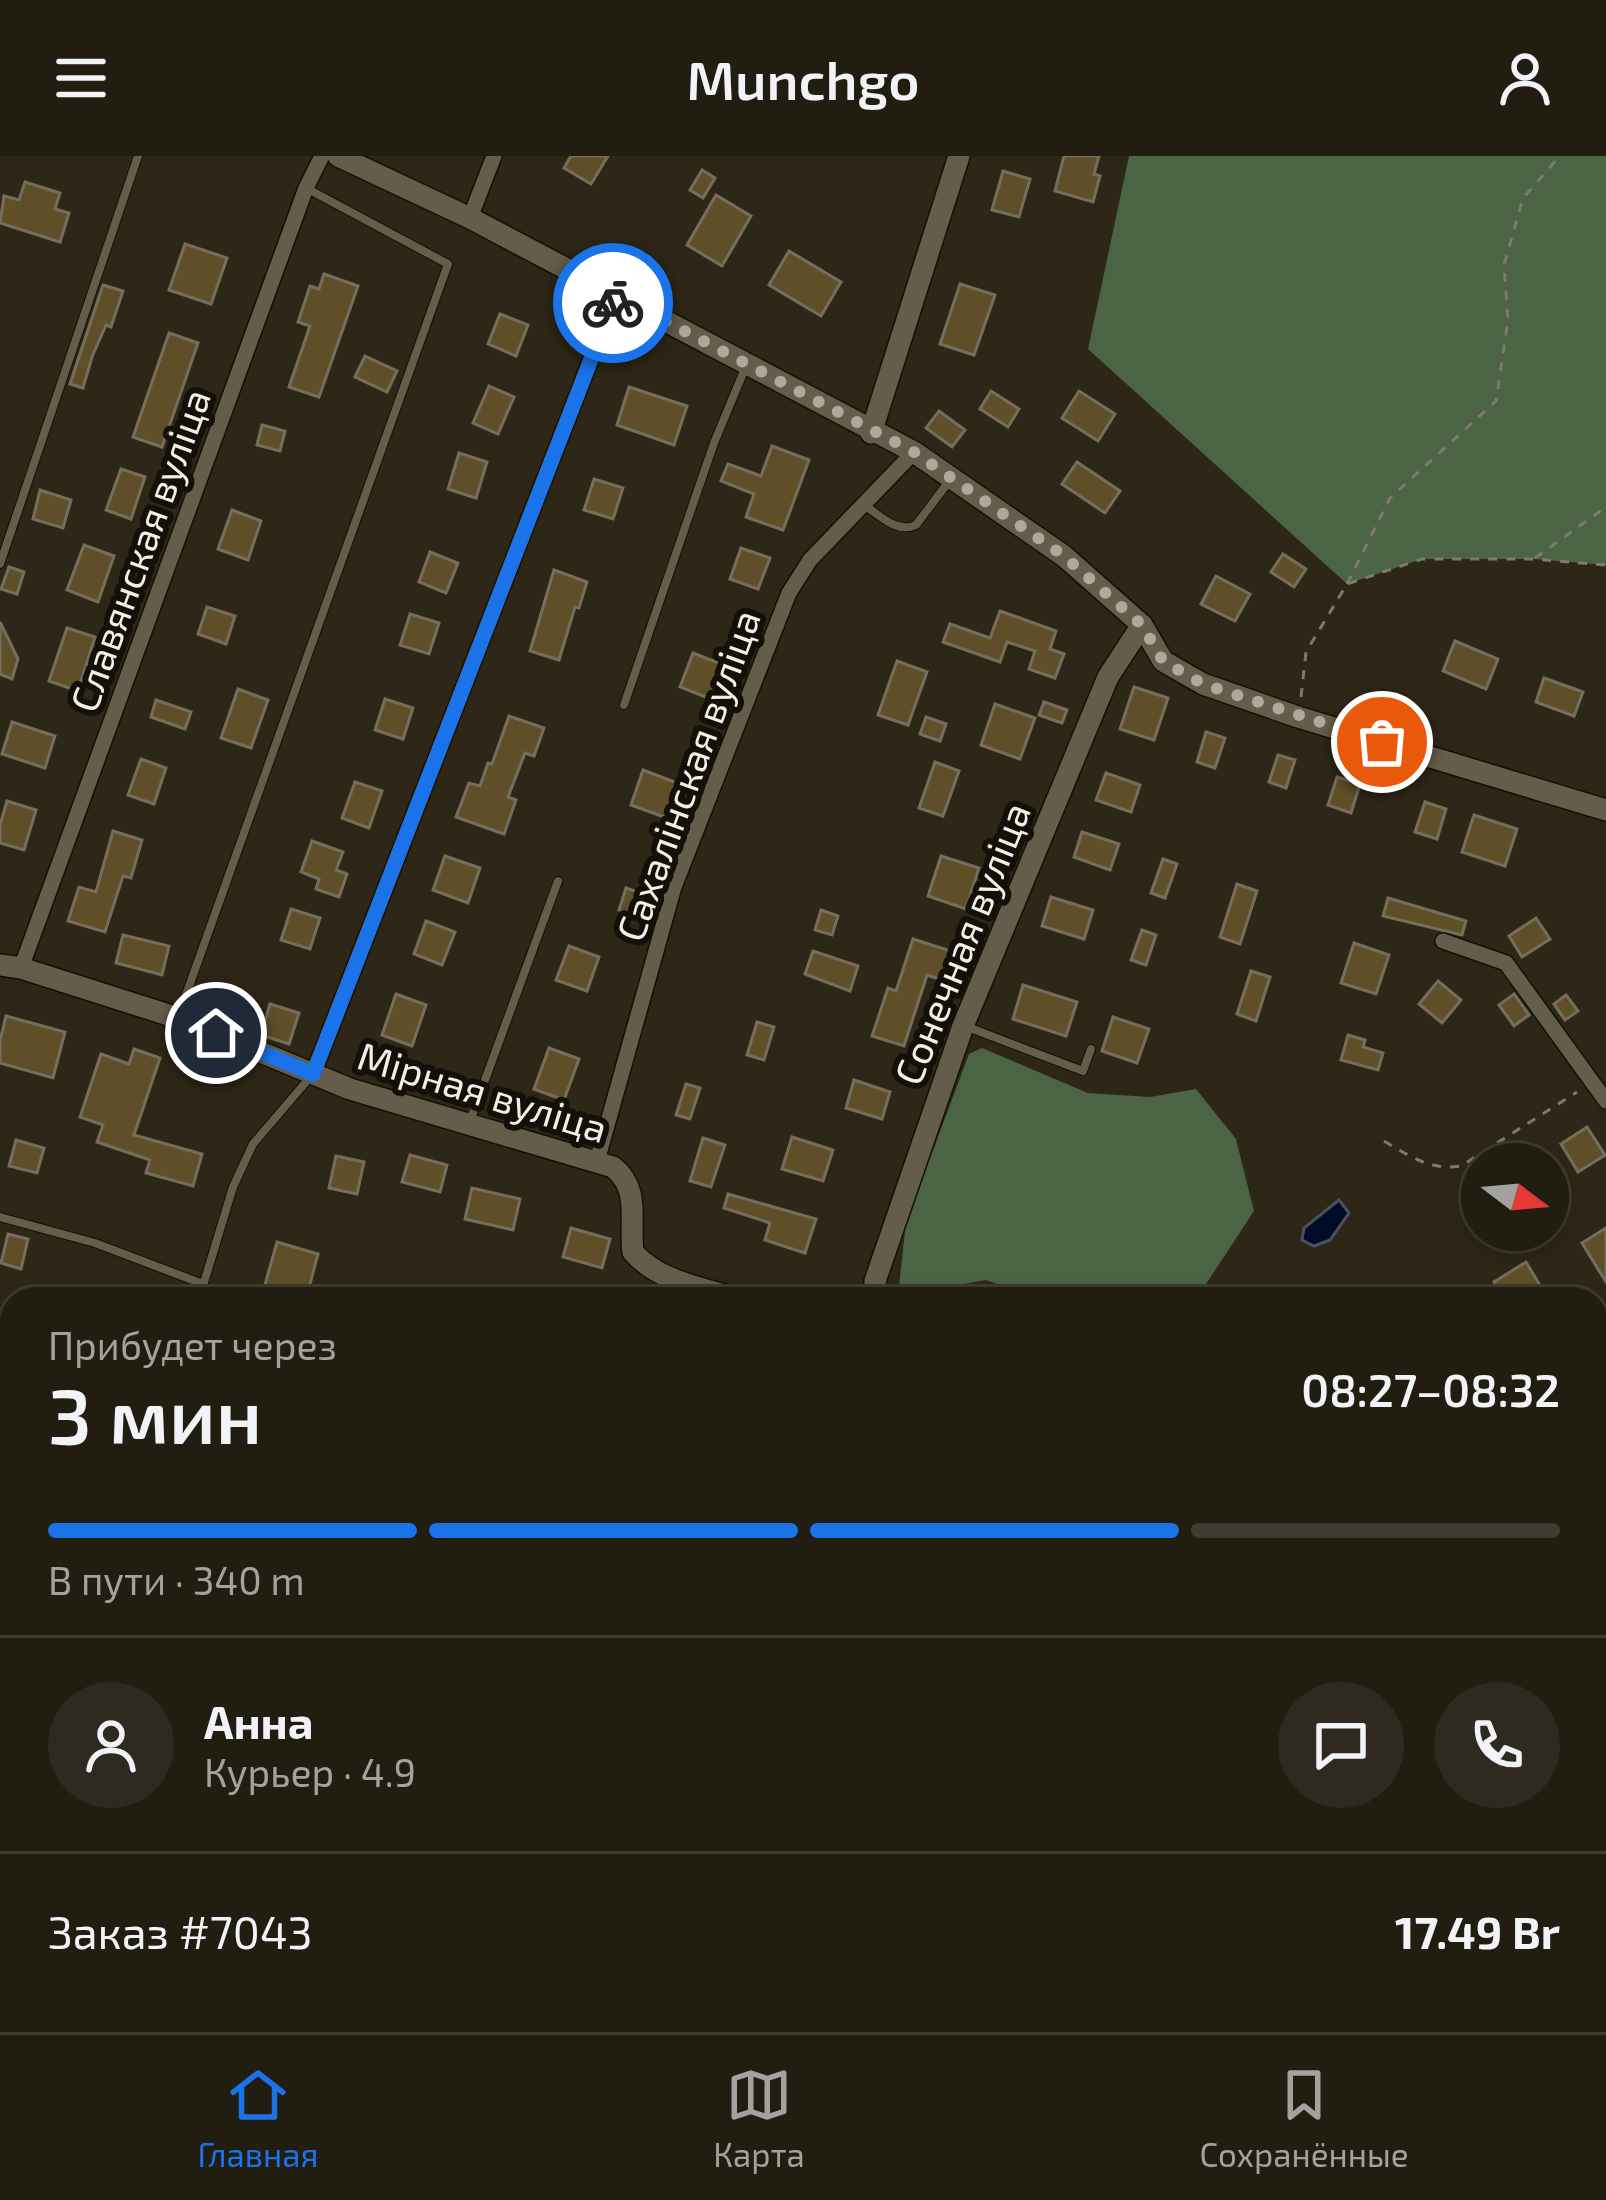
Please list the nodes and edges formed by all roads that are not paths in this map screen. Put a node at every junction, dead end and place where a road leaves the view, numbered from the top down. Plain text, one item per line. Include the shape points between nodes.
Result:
1 (138, 156) edge
2 (322, 156) edge
3 (338, 156) edge
4 (494, 156) edge
5 (959, 156) edge
6 (306, 188) junction
7 (470, 218) junction
8 (616, 295) junction
9 (747, 364) junction
10 (871, 433) junction
11 (914, 452) junction
12 (951, 479) junction
13 (862, 503) junction
14 (0, 564) edge
15 (1142, 625) junction
16 (624, 705) dead end
17 (1606, 810) edge
18 (558, 880) dead end
19 (1443, 941) dead end
20 (10, 967) edge
21 (178, 1018) junction
22 (963, 1026) junction
23 (1091, 1049) dead end
24 (313, 1074) junction
25 (1606, 1101) edge
26 (467, 1127) junction
27 (597, 1161) junction
28 (0, 1217) edge
29 (203, 1284) junction
30 (202, 1287) edge
31 (700, 1287) edge
32 (875, 1287) edge

1 - 14 lane
2 - 6 street, Славянская вуліца
3 - 7 street
4 - 7 street
5 - 10 street
6 - 20 street, Славянская вуліца
6 - 21 lane via 448,264
7 - 8 street
8 - 9 street
8 - 24 street
9 - 10 street
9 - 16 lane
10 - 11 street
11 - 12 street
11 - 13 street, Сахалінская вуліца
12 - 13 lane via 908,529
12 - 15 street via 1064,556
13 - 27 street, Сахалінская вуліца via 789,593 674,887
15 - 17 street via 1163,661 1203,684
15 - 22 street, Сонечная вуліца via 1108,677
18 - 26 lane
19 - 25 street via 1506,962
20 - 21 street, Мірная вуліца
21 - 24 street, Мірная вуліца
22 - 23 lane via 1083,1072
22 - 32 street, Сонечная вуліца
24 - 26 street, Мірная вуліца
24 - 29 lane via 253,1144
26 - 27 street, Мірная вуліца
27 - 31 street, Мірная вуліца via 626,1177 633,1193 633,1252 666,1276
28 - 29 lane
29 - 30 lane

